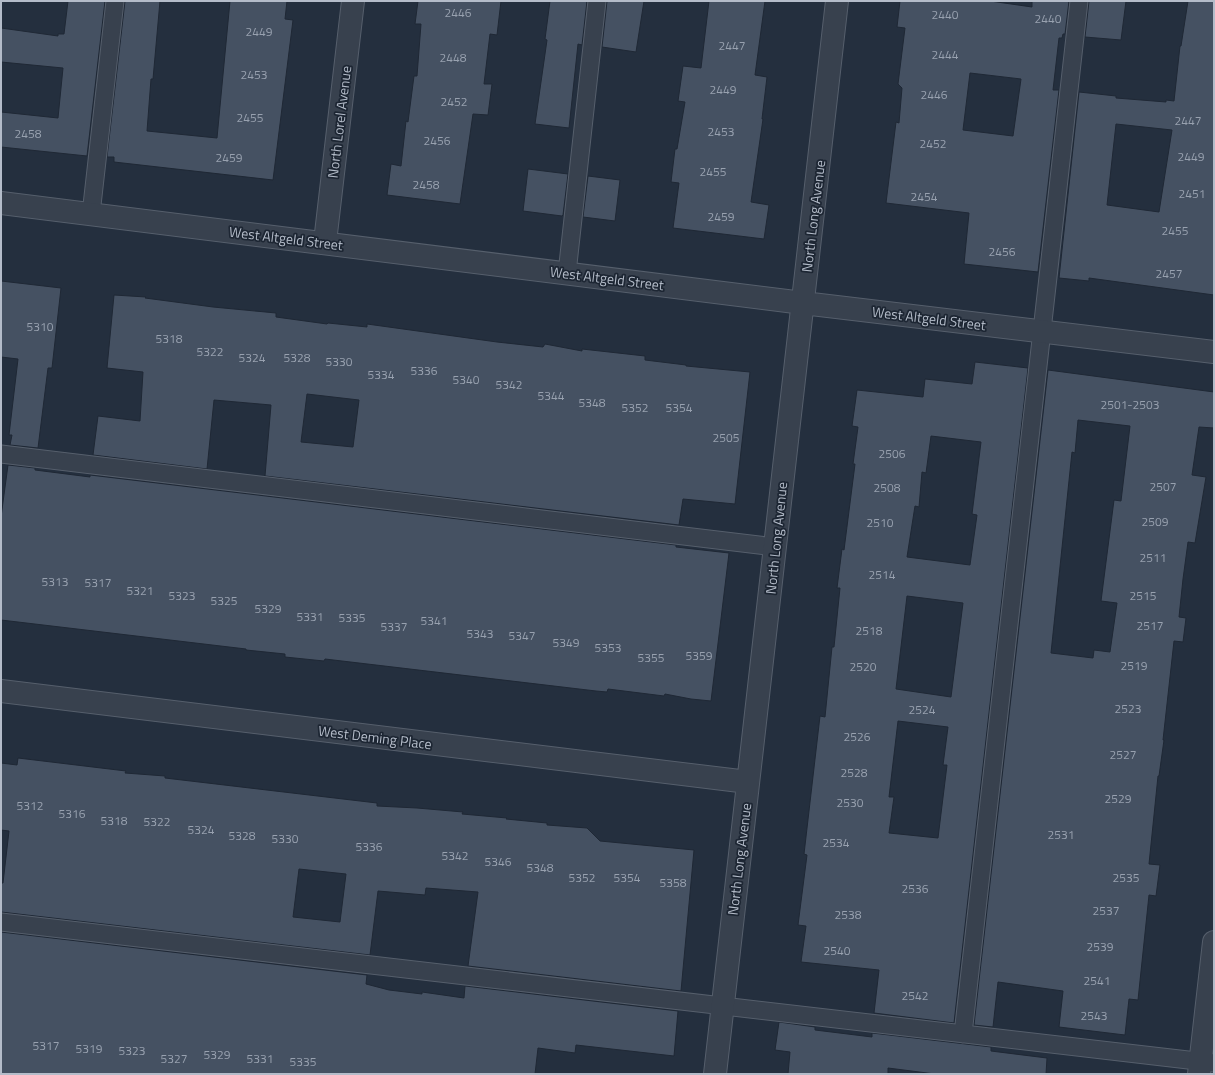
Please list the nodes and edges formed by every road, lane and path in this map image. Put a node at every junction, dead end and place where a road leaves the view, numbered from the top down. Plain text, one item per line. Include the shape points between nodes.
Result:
1 (115, 1) edge
2 (353, 1) edge
3 (597, 1) edge
4 (837, 1) edge
5 (1079, 1) edge
6 (1, 203) edge
7 (91, 214) junction
8 (325, 242) junction
9 (567, 273) junction
10 (803, 303) junction
11 (1042, 331) junction
12 (1214, 352) edge
13 (1, 454) edge
14 (775, 547) junction
15 (1, 691) edge
16 (748, 782) junction
17 (1, 922) edge
18 (1214, 942) edge
19 (723, 1006) junction
20 (963, 1034) junction
21 (1204, 1066) edge
22 (715, 1074) edge

1 - 7 lane
2 - 8 street, North Lorel Avenue
3 - 9 lane
4 - 10 street, North Long Avenue
5 - 11 lane
6 - 7 street, West Altgeld Street
7 - 8 street, West Altgeld Street
8 - 9 street, West Altgeld Street
9 - 10 street, West Altgeld Street
10 - 11 street, West Altgeld Street
10 - 14 street, North Long Avenue
11 - 12 street, West Altgeld Street
11 - 20 lane
13 - 14 lane
14 - 16 street, North Long Avenue
15 - 16 street, West Deming Place
16 - 19 street, North Long Avenue
17 - 19 lane
18 - 21 street
19 - 20 lane
19 - 22 street, North Long Avenue
20 - 21 lane

